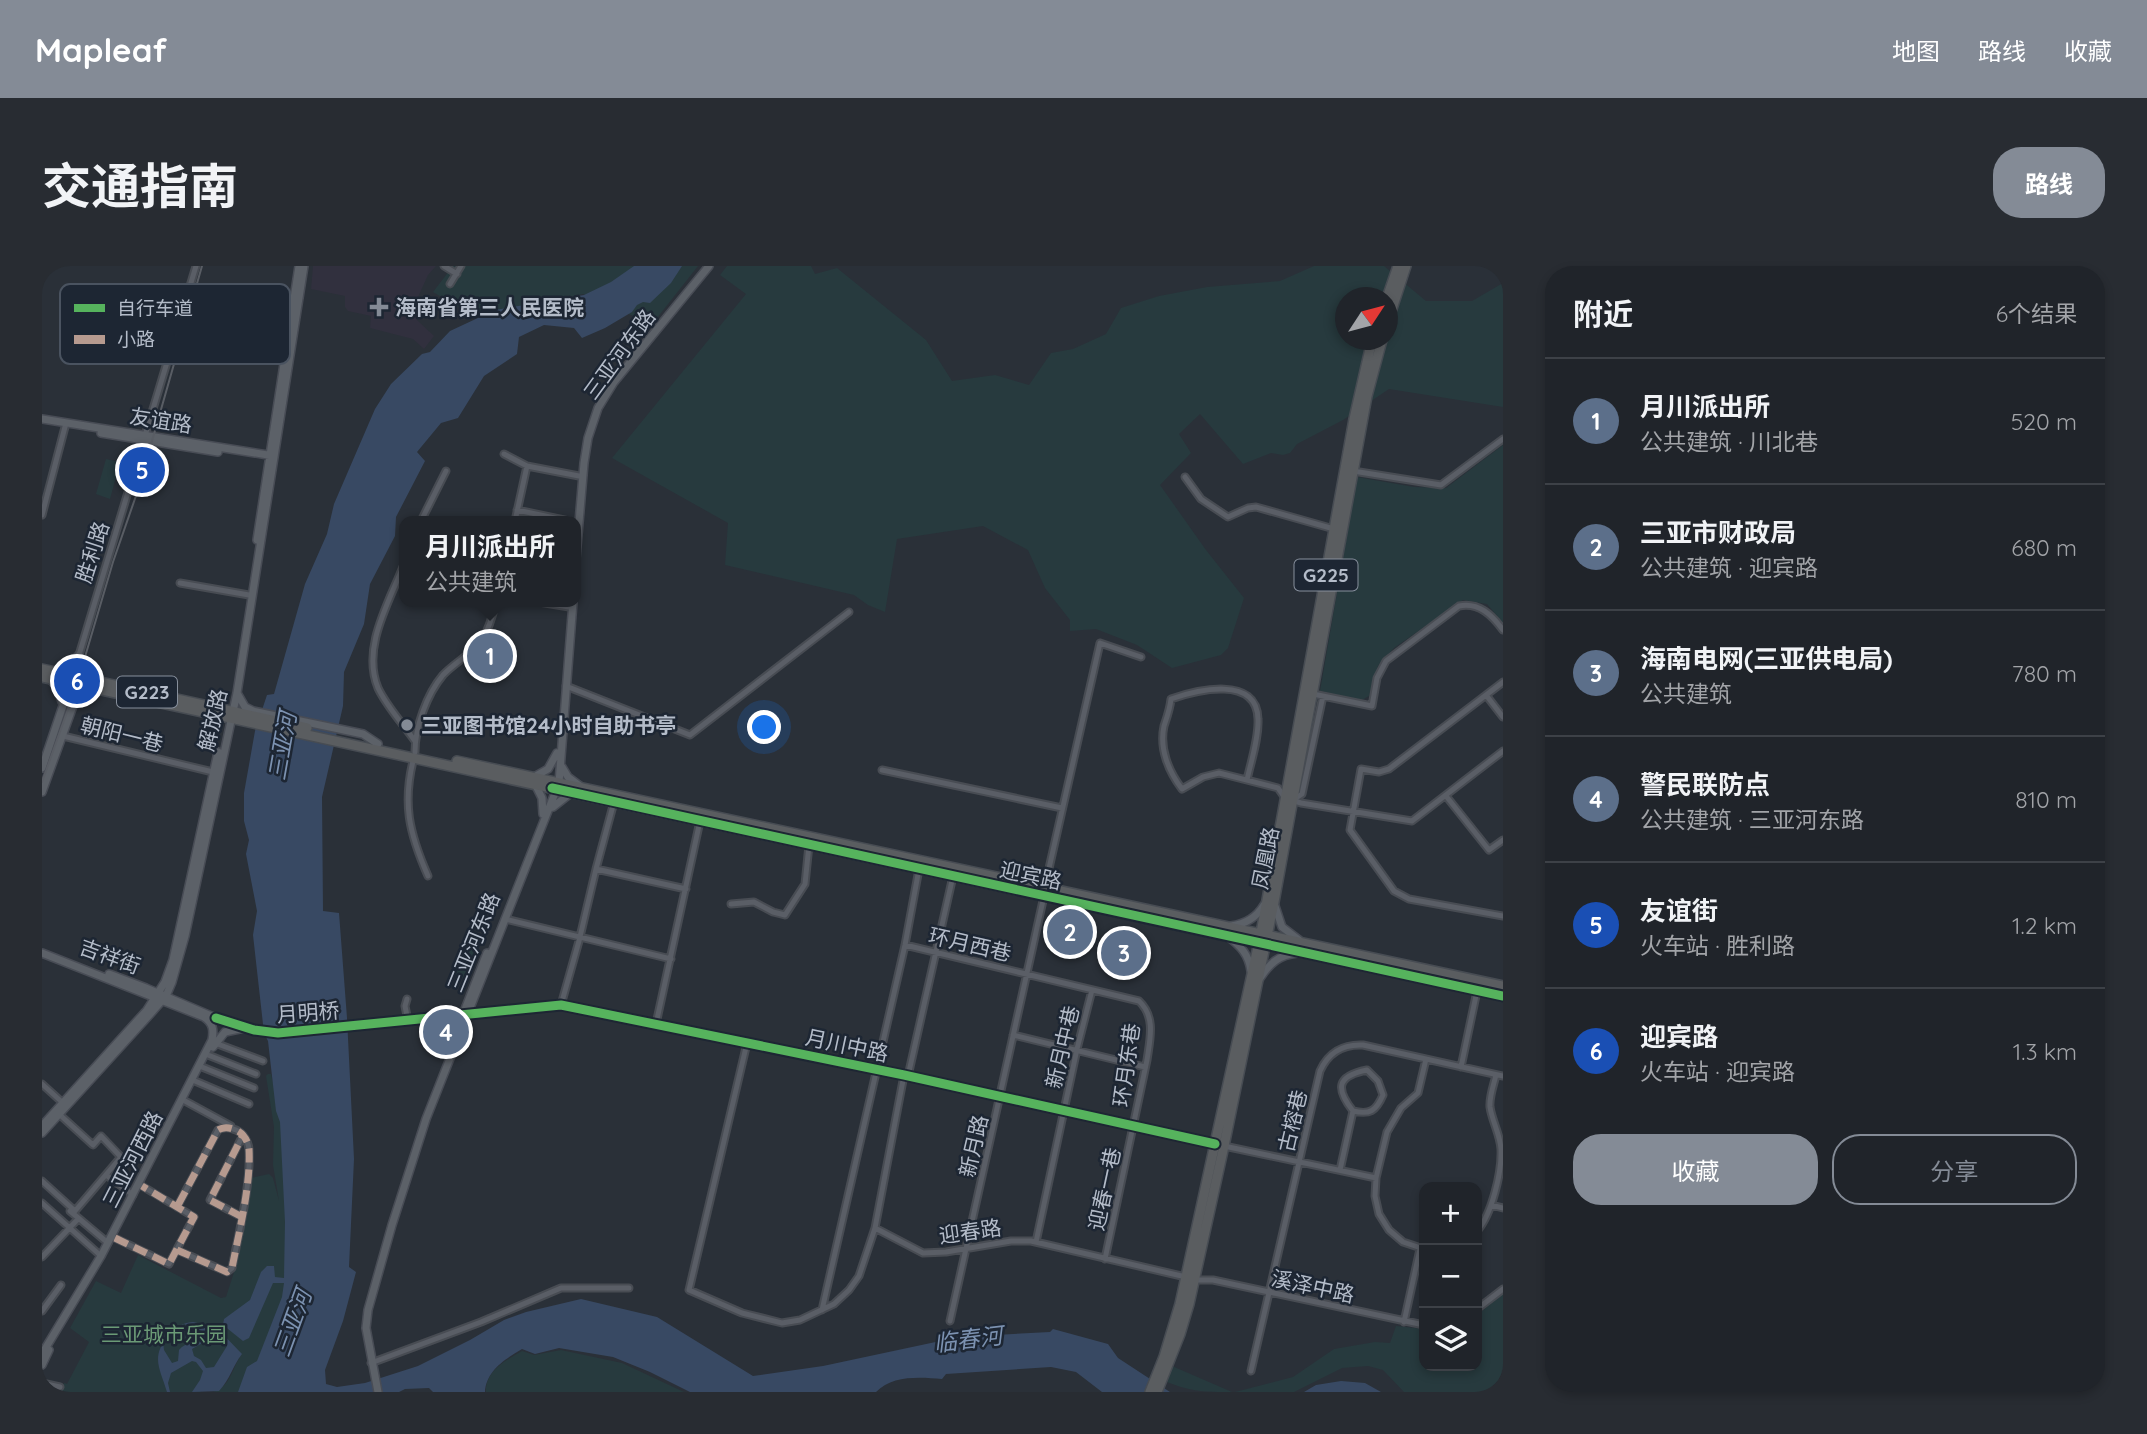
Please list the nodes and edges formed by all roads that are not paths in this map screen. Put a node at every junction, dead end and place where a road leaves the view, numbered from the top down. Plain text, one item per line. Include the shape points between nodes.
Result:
1 (196, 266) edge
2 (299, 266) edge
3 (304, 266) edge
4 (444, 266) edge
5 (461, 266) edge
6 (704, 266) edge
7 (709, 266) edge
8 (1398, 266) edge
9 (1406, 266) edge
10 (457, 274) junction
11 (191, 284) edge
12 (450, 284) dead end
13 (1391, 287) edge
14 (1398, 290) edge
15 (290, 330) edge
16 (290, 350) edge
17 (1371, 350) edge
18 (1379, 350) edge
19 (167, 364) edge
20 (285, 364) edge
21 (288, 364) edge
22 (42, 421) edge
23 (66, 425) junction
24 (145, 438) junction
25 (1503, 439) edge
26 (504, 454) dead end
27 (272, 458) junction
28 (527, 466) junction
29 (446, 471) dead end
30 (1353, 471) junction
31 (579, 476) junction
32 (1185, 477) dead end
33 (517, 510) junction
34 (42, 515) edge
35 (424, 516) edge
36 (516, 516) edge
37 (545, 516) edge
38 (575, 516) edge
39 (580, 516) edge
40 (1334, 529) junction
41 (399, 577) edge
42 (180, 583) dead end
43 (249, 595) junction
44 (495, 607) edge
45 (570, 607) edge
46 (570, 607) edge
47 (849, 612) dead end
48 (1503, 630) edge
49 (79, 654) junction
50 (1141, 657) dead end
51 (42, 669) edge
52 (48, 676) edge
53 (72, 679) junction
54 (82, 681) junction
55 (1503, 682) edge
56 (566, 685) junction
57 (97, 688) junction
58 (237, 693) junction
59 (1318, 695) junction
60 (1486, 695) junction
61 (62, 706) junction
62 (73, 706) junction
63 (229, 714) junction
64 (252, 716) junction
65 (1503, 717) edge
66 (63, 736) junction
67 (355, 738) junction
68 (414, 750) junction
69 (1503, 751) edge
70 (557, 753) junction
71 (560, 764) junction
72 (42, 768) edge
73 (882, 770) dead end
74 (213, 772) junction
75 (1247, 779) junction
76 (534, 781) junction
77 (556, 785) junction
78 (583, 788) junction
79 (42, 792) edge
80 (572, 792) junction
81 (1446, 796) junction
82 (1289, 799) junction
83 (614, 802) junction
84 (1062, 808) junction
85 (1353, 811) junction
86 (546, 814) junction
87 (701, 821) junction
88 (1503, 839) edge
89 (809, 845) junction
90 (596, 869) junction
91 (919, 869) junction
92 (428, 876) dead end
93 (953, 876) junction
94 (686, 889) junction
95 (1045, 891) junction
96 (1270, 902) junction
97 (731, 904) dead end
98 (1503, 916) edge
99 (505, 919) junction
100 (1228, 931) junction
101 (580, 937) junction
102 (1263, 939) junction
103 (905, 945) junction
104 (1301, 947) junction
105 (42, 952) edge
106 (936, 953) junction
107 (671, 959) junction
108 (1027, 974) junction
109 (1254, 979) junction
110 (1497, 988) edge
111 (1091, 990) junction
112 (1477, 991) junction
113 (1503, 996) edge
114 (161, 997) junction
115 (407, 999) dead end
116 (561, 1005) junction
117 (465, 1015) junction
118 (216, 1018) joint
119 (408, 1021) junction
120 (656, 1024) junction
121 (246, 1028) junction
122 (1013, 1035) junction
123 (215, 1043) junction
124 (747, 1043) junction
125 (1076, 1050) junction
126 (208, 1055) junction
127 (1426, 1059) junction
128 (263, 1061) dead end
129 (202, 1067) junction
130 (1145, 1067) junction
131 (1461, 1067) junction
132 (877, 1070) junction
133 (256, 1074) dead end
134 (906, 1075) junction
135 (1500, 1076) edge
136 (195, 1081) junction
137 (42, 1084) edge
138 (254, 1088) dead end
139 (1000, 1096) junction
140 (185, 1101) junction
141 (63, 1103) junction
142 (249, 1104) dead end
143 (1064, 1111) junction
144 (1353, 1111) junction
145 (59, 1114) junction
146 (42, 1126) edge
147 (238, 1126) dead end
148 (1133, 1126) junction
149 (42, 1133) edge
150 (243, 1135) junction
151 (1220, 1145) junction
152 (1299, 1162) junction
153 (1340, 1170) junction
154 (106, 1175) junction
155 (1376, 1178) junction
156 (42, 1183) edge
157 (142, 1186) junction
158 (133, 1195) junction
159 (42, 1203) edge
160 (1491, 1205) junction
161 (177, 1207) junction
162 (1503, 1208) edge
163 (242, 1217) junction
164 (78, 1219) junction
165 (1482, 1225) edge
166 (69, 1227) junction
167 (875, 1228) junction
168 (112, 1240) junction
169 (1037, 1242) junction
170 (966, 1247) junction
171 (1419, 1248) edge
172 (177, 1250) junction
173 (101, 1256) junction
174 (42, 1257) edge
175 (1105, 1259) junction
176 (1419, 1261) edge
177 (1190, 1279) junction
178 (61, 1285) dead end
179 (629, 1288) dead end
180 (1503, 1289) edge
181 (1269, 1293) junction
182 (1478, 1308) edge
183 (822, 1310) junction
184 (42, 1311) edge
185 (950, 1321) dead end
186 (1404, 1322) junction
187 (1419, 1324) edge
188 (43, 1358) edge
189 (371, 1367) junction
190 (1251, 1371) dead end
191 (1160, 1376) junction
192 (42, 1383) edge
193 (60, 1387) dead end
194 (376, 1392) edge
195 (1150, 1392) edge
196 (1157, 1392) edge

1 - 11 street, 胜利路
2 - 15 main road, 解放路
3 - 16 main road, 解放路
4 - 10 street
5 - 10 street
6 - 31 main road, 三亚河东路 via 599,398 582,443
7 - 39 main road, 三亚河东路 via 598,408 588,438
8 - 13 highway
9 - 14 highway
10 - 12 street
17 - 40 highway, 凤凰路 / G225
18 - 30 highway, 凤凰路 / G225
19 - 24 street, 胜利路
20 - 27 main road, 解放路
21 - 27 main road, 解放路
22 - 23 main road, 友谊路
23 - 24 main road, 友谊路
23 - 34 street
24 - 27 main road, 友谊路
24 - 49 street, 胜利路
25 - 30 street via 1441,485
26 - 28 street
27 - 43 main road, 解放路
27 - 58 main road, 解放路
28 - 31 street
28 - 33 street
29 - 35 street
30 - 59 highway, 凤凰路 / G225
31 - 38 main road, 三亚河东路
32 - 40 street via 1201,499 1228,517 1256,507
33 - 36 street
33 - 37 street
40 - 82 highway, 凤凰路 / G225
41 - 68 street via 374,640 373,662 377,686
42 - 43 street
43 - 63 main road, 解放路
44 - 68 street via 482,641 438,684 425,709
45 - 56 main road, 三亚河东路
46 - 70 main road, 三亚河东路
47 - 56 street via 690,735
48 - 59 street via 1479,607 1459,606 1386,661 1377,678 1372,706
49 - 52 main road via 68,667
49 - 53 street, 胜利路
50 - 84 street, 新月路 via 1100,643
51 - 52 highway, G223
52 - 53 highway, G223
52 - 61 main road via 58,688
53 - 54 highway, G223
53 - 61 main road, 胜利路
54 - 57 highway, G223
54 - 62 main road
54 - 63 highway, G223
55 - 60 street
56 - 71 main road, 三亚河东路
57 - 62 main road
57 - 63 highway, G223
58 - 63 main road, 解放路
58 - 64 main road
59 - 82 highway, 凤凰路 / G225
60 - 65 street
60 - 85 street via 1389,769 1361,769
61 - 72 main road, 胜利路
62 - 66 main road
63 - 64 highway, G223
63 - 74 main road, 解放路
63 - 114 main road, 解放路 via 185,936
64 - 67 highway, G223
66 - 74 street, 朝阳一巷
66 - 79 main road
67 - 68 highway, 迎宾路 / G223
67 - 68 highway, 迎宾路 / G223
68 - 76 highway, 迎宾路 / G223
68 - 92 street via 407,812
69 - 81 street
70 - 76 main road
70 - 77 main road, 三亚河东路
71 - 77 main road, 三亚河东路
71 - 78 main road
73 - 84 street
74 - 114 main road, 解放路
75 - 75 street via 1258,721 1247,695 1228,688 1171,699 1163,749 1182,789 1219,773
75 - 82 street via 1278,788
76 - 77 highway, 迎宾路 / G223
76 - 86 main road
77 - 78 highway, 迎宾路 / G223
77 - 80 highway, 迎宾路 / G223
77 - 86 main road, 三亚河东路
78 - 95 highway, 迎宾路 / G223
80 - 83 highway, 迎宾路 / G223
80 - 86 main road
81 - 85 street via 1412,821
81 - 88 street via 1489,850
82 - 85 street
82 - 96 highway, 凤凰路 / G225
83 - 87 highway, 迎宾路 / G223
83 - 90 street
84 - 95 street, 新月路
85 - 98 street via 1351,832 1394,891 1409,899
86 - 99 main road, 三亚河东路
86 - 117 main road, 三亚河东路
87 - 89 highway, 迎宾路 / G223
87 - 94 street
89 - 91 highway, 迎宾路 / G223
89 - 97 street via 805,884 785,915 754,902
90 - 94 street
90 - 101 street
91 - 93 highway, 迎宾路 / G223
91 - 103 street
93 - 95 highway, 迎宾路 / G223
93 - 106 street
94 - 107 street
95 - 100 highway, 迎宾路 / G223
95 - 108 street, 新月路
96 - 100 main road
96 - 102 highway, 凤凰路 / G225
96 - 104 main road via 1282,927
99 - 101 street
99 - 117 main road, 三亚河东路
100 - 102 highway, 迎宾路 / G223
100 - 109 main road via 1246,954
101 - 107 street
101 - 116 street
102 - 104 highway, 迎宾路 / G223
102 - 109 highway, 凤凰路
103 - 106 street, 环月西巷
103 - 132 street
104 - 109 main road via 1275,960
104 - 110 highway, 迎宾路 / G223
104 - 112 highway, 迎宾路 / G223
105 - 114 main road, 吉祥街
106 - 108 street, 环月西巷
106 - 134 street
107 - 120 street
108 - 111 street, 环月东巷
108 - 122 street, 新月路
109 - 151 highway, 凤凰路
110 - 112 highway, 迎宾路 / G223
110 - 113 highway, 迎宾路 / G223
111 - 125 street, 新月中巷
111 - 130 street, 环月东巷 via 1139,1001 1147,1010 1150,1033
112 - 131 street
114 - 118 main road
114 - 141 main road, 解放路
114 - 145 main road, 解放路
114 - 158 main road, 三亚河西路 via 204,1017 214,1032
115 - 119 street
116 - 117 street, 月川中路
116 - 120 street, 月川中路
117 - 119 street, 月川中路
117 - 189 main road, 三亚河东路 via 404,1171 365,1306 362,1329
118 - 121 street, 月明桥
119 - 121 street, 月明桥 via 278,1033
120 - 124 street, 月川中路
121 - 123 main road, 三亚河西路 via 221,1035
122 - 125 street
122 - 139 street, 新月路
123 - 126 main road, 三亚河西路
123 - 128 street
124 - 132 street, 月川中路
124 - 183 street via 689,1290 742,1313 782,1323
125 - 130 street
125 - 143 street, 新月中巷
126 - 129 main road, 三亚河西路
126 - 133 street
127 - 131 street, 古榕巷
127 - 152 street, 古榕巷 via 1358,1044 1332,1054 1320,1071
127 - 155 street via 1418,1093 1401,1108 1387,1132
129 - 136 main road, 三亚河西路
129 - 138 street
130 - 148 street, 环月东巷
131 - 135 street, 古榕巷
132 - 134 street, 月川中路
132 - 183 street
134 - 139 street, 月川中路
134 - 167 street
135 - 160 street via 1490,1105 1501,1148
136 - 140 main road, 三亚河西路
136 - 142 street
137 - 141 street
139 - 143 street, 月川中路
139 - 170 street, 新月路
140 - 147 street
140 - 157 main road, 三亚河西路
141 - 146 main road, 解放路
143 - 148 street, 月川中路
143 - 169 street, 新月中巷
144 - 144 street via 1341,1090 1344,1079 1367,1070 1378,1081 1383,1096 1373,1112
144 - 153 street
145 - 149 main road, 解放路
145 - 154 street via 93,1145 100,1136 121,1157
148 - 151 street, 月川中路
148 - 175 street, 迎春一巷
150 - 161 street via 237,1129 218,1130
150 - 163 street via 249,1148
150 - 163 street via 210,1200
151 - 152 street, 月川中路
151 - 177 highway, 凤凰路
152 - 153 street, 月川中路
152 - 181 street, 古榕巷
153 - 155 street, 月川中路
154 - 156 street via 75,1211
154 - 158 street
155 - 171 street via 1379,1214 1403,1242
156 - 164 street
157 - 161 street
157 - 168 main road, 三亚河西路
158 - 168 main road, 三亚河西路
159 - 166 street
160 - 162 street
160 - 165 street
161 - 172 street via 194,1217
163 - 172 street via 232,1268 227,1272
164 - 166 street
164 - 168 street
166 - 173 street
166 - 174 street
167 - 170 street, 迎春路 via 923,1253
167 - 183 street via 859,1276
168 - 172 street via 169,1265
168 - 173 main road, 三亚河西路
168 - 188 main road, 三亚河西路
169 - 170 street, 迎春路
169 - 175 street, 迎春路
170 - 185 street, 新月路
173 - 188 main road, 三亚河西路
175 - 177 street, 迎春路
176 - 186 street
177 - 181 street, 溪泽中路
177 - 191 highway, 凤凰路
178 - 184 street
179 - 189 street via 561,1288
180 - 182 street
181 - 186 street, 溪泽中路
181 - 190 street, 古榕巷
186 - 187 street, 溪泽中路
189 - 194 main road, 三亚河东路
191 - 195 highway
191 - 196 highway
192 - 193 street

